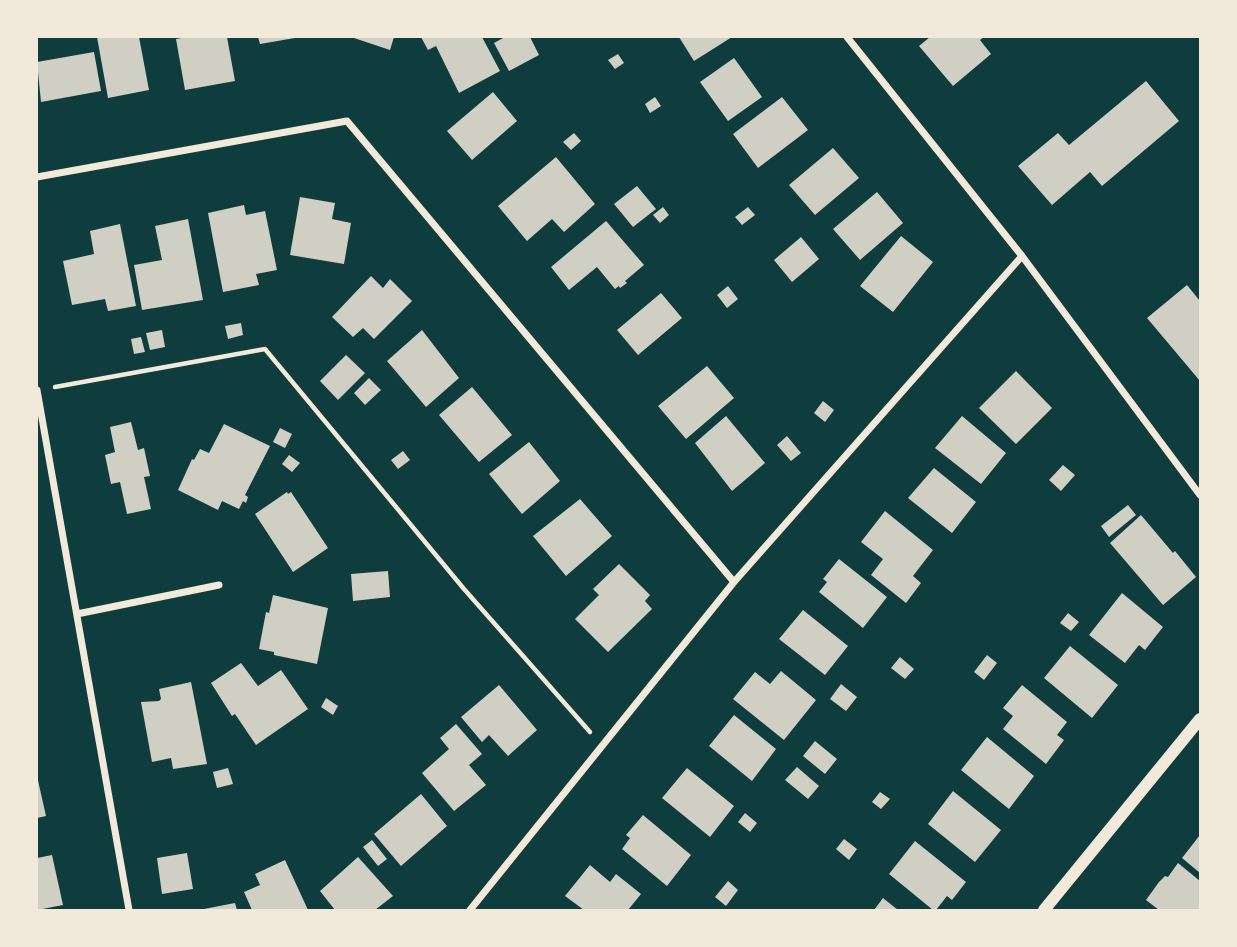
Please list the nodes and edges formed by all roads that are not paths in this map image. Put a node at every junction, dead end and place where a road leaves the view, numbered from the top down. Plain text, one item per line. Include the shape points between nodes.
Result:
1 (847, 37) edge
2 (37, 177) edge
3 (1022, 256) junction
4 (37, 390) edge
5 (1200, 495) edge
6 (734, 582) junction
7 (219, 585) dead end
8 (77, 614) junction
9 (1200, 719) edge
10 (129, 910) edge
11 (470, 910) edge
12 (1044, 910) edge

1 - 3 street
2 - 6 street via 347,121
3 - 5 street
3 - 6 street
4 - 8 street
6 - 11 street
7 - 8 street
8 - 10 street
9 - 12 street

